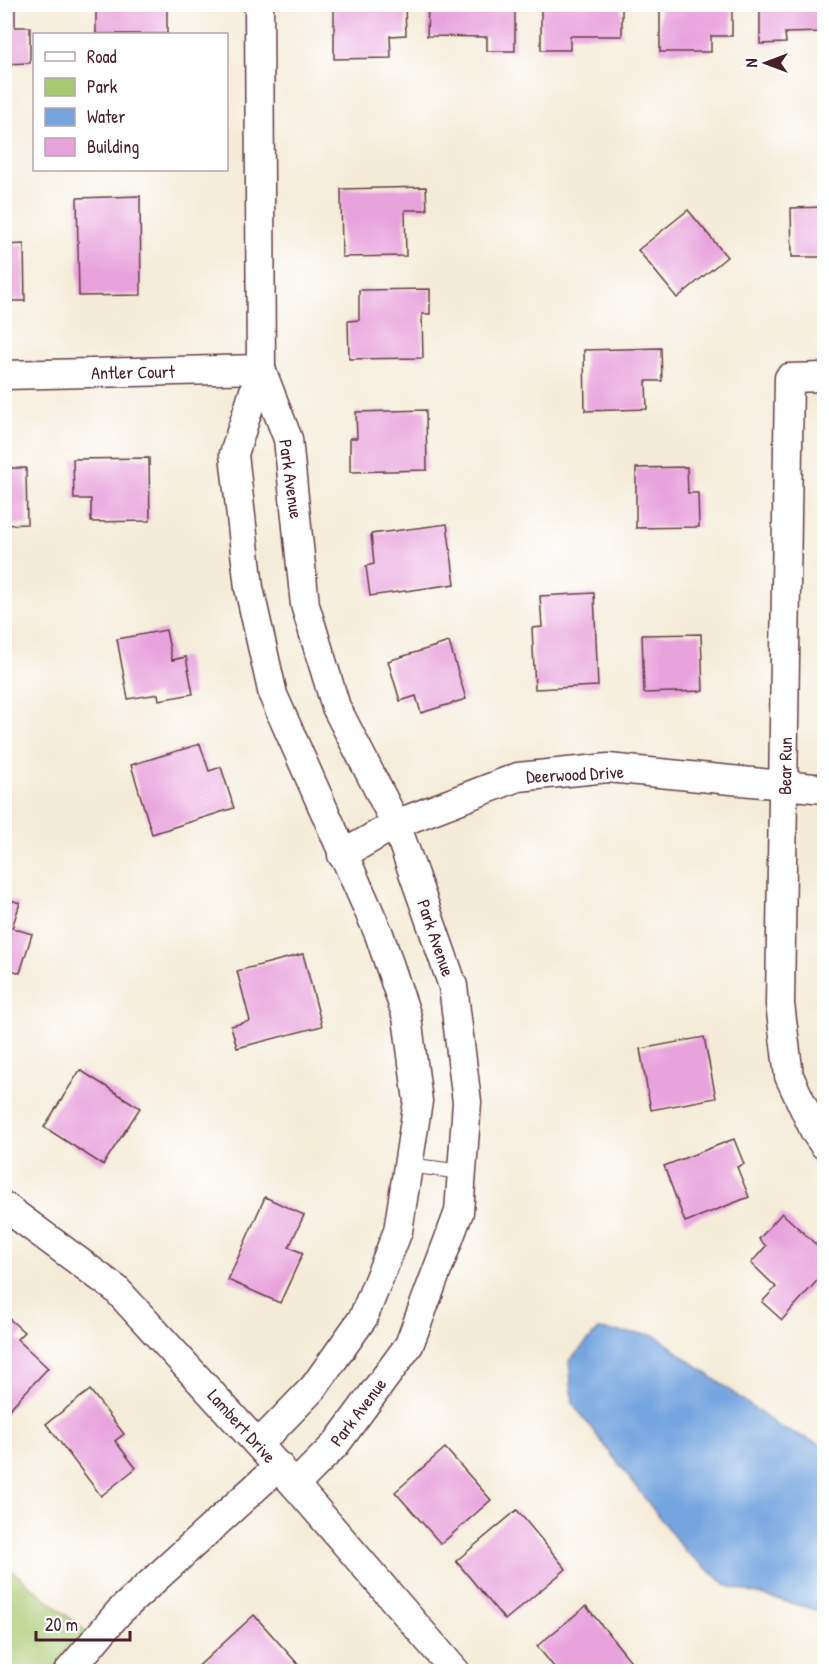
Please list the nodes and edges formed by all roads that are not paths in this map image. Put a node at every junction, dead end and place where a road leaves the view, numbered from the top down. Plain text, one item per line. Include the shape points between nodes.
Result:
1 (259, 4) edge
2 (261, 369) junction
3 (4, 375) edge
4 (825, 377) edge
5 (785, 786) junction
6 (825, 789) edge
7 (396, 824) junction
8 (342, 855) junction
9 (825, 1145) edge
10 (408, 1165) junction
11 (462, 1172) junction
12 (4, 1206) edge
13 (259, 1444) junction
14 (287, 1475) junction
15 (68, 1671) edge
16 (456, 1671) edge

1 - 2 street, Park Avenue
2 - 3 street, Antler Court
2 - 7 street, Park Avenue via 288,439 306,605 332,695
2 - 8 street, Park Avenue via 234,454 249,588 273,695
4 - 5 street, Bear Run via 789,378
5 - 6 street, Deerwood Drive
5 - 7 street, Deerwood Drive via 608,768 518,777
5 - 9 street, Bear Run via 780,1004 789,1076
7 - 8 street, Deerwood Drive
7 - 11 street, Park Avenue via 453,986 467,1102
8 - 10 street, Park Avenue via 379,934 407,1017 418,1101
10 - 11 lane
10 - 13 street, Park Avenue via 398,1231 363,1318 314,1387
11 - 14 street, Park Avenue via 459,1212 409,1345 336,1444
12 - 13 street, Lambert Drive via 116,1289
13 - 14 street, Lambert Drive
14 - 15 street, Park Avenue via 118,1612
14 - 16 street, Lambert Drive

